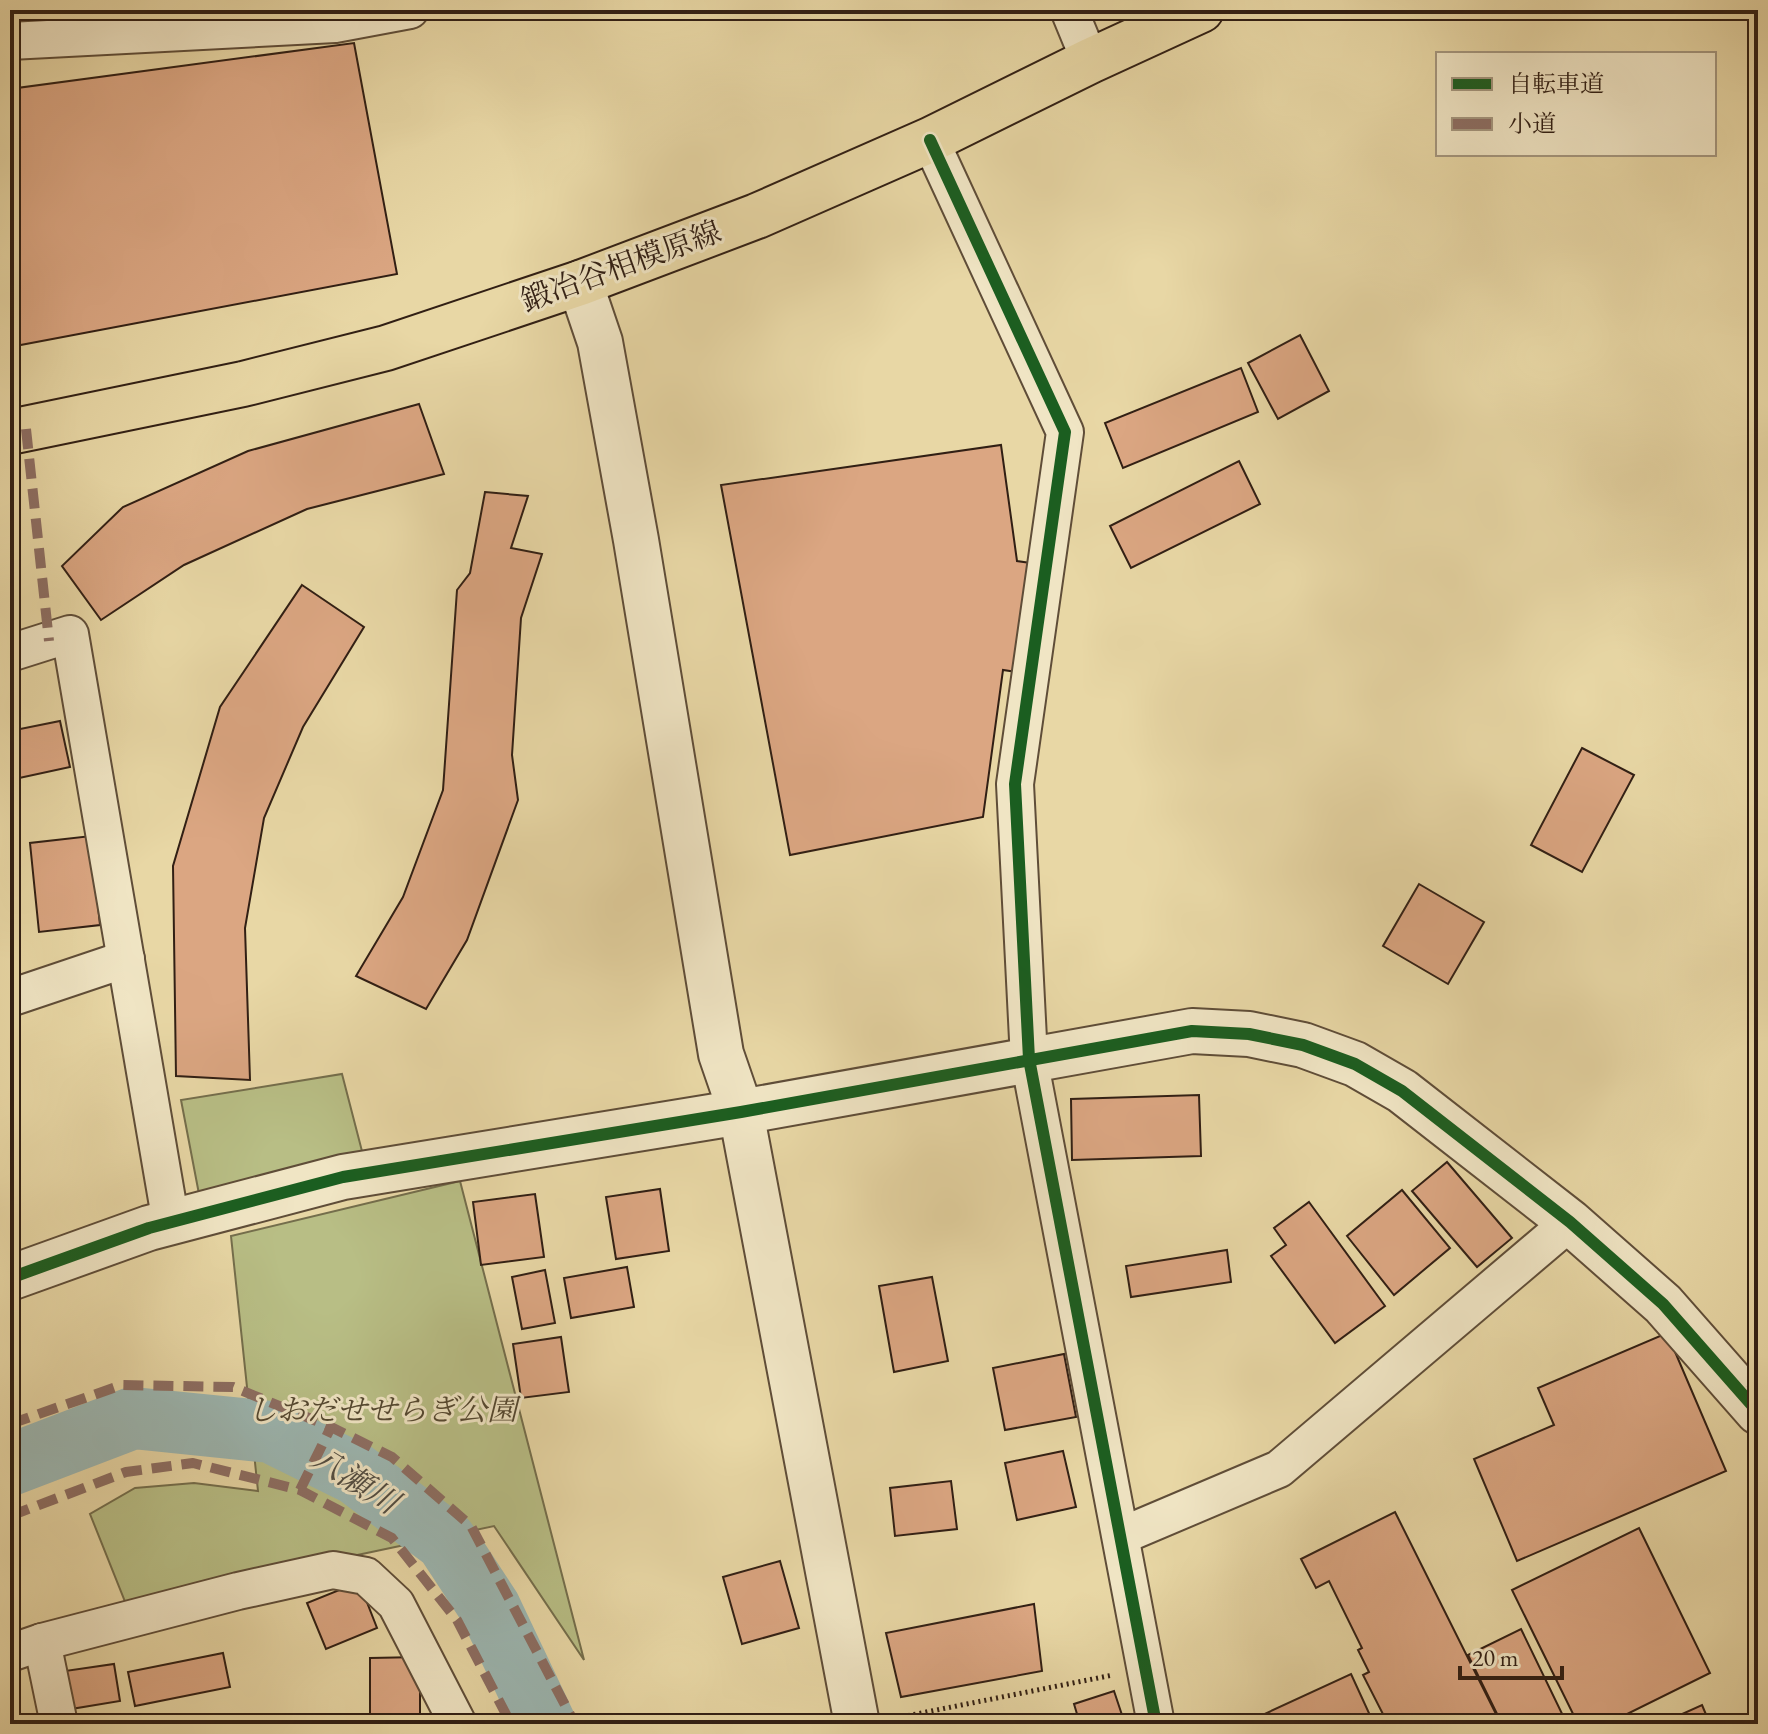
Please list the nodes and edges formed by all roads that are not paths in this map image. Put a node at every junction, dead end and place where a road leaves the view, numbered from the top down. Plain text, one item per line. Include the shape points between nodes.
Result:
1 (410, 10) edge
2 (1069, 10) edge
3 (1201, 10) edge
4 (10, 41) edge
5 (1090, 61) junction
6 (930, 140) junction
7 (580, 283) junction
8 (10, 432) edge
9 (10, 653) edge
10 (126, 959) junction
11 (10, 998) edge
12 (1029, 1059) junction
13 (741, 1112) junction
14 (1570, 1222) junction
15 (171, 1223) junction
16 (10, 1278) edge
17 (1758, 1412) edge
18 (1121, 1536) junction
19 (26, 1648) edge
20 (870, 1722) edge
21 (59, 1724) edge
22 (458, 1724) edge
23 (1156, 1724) edge

1 - 4 street via 335,24
2 - 5 street
3 - 5 main road, 鍛冶谷相模原線
5 - 6 main road, 鍛冶谷相模原線
6 - 7 main road, 鍛冶谷相模原線 via 757,216
6 - 12 street via 1065,432 1015,784
7 - 8 main road, 鍛冶谷相模原線 via 386,348
7 - 13 street via 600,342 721,1054
9 - 10 street via 70,634
10 - 11 street
10 - 15 street
12 - 13 street
12 - 14 street via 1192,1031 1249,1034 1303,1045 1355,1064 1402,1091
12 - 18 street
13 - 15 street via 343,1177
13 - 20 street
14 - 17 street via 1663,1304
14 - 18 street via 1279,1469
15 - 16 street
18 - 23 street
19 - 21 street
19 - 22 street via 333,1570 366,1576 396,1604

